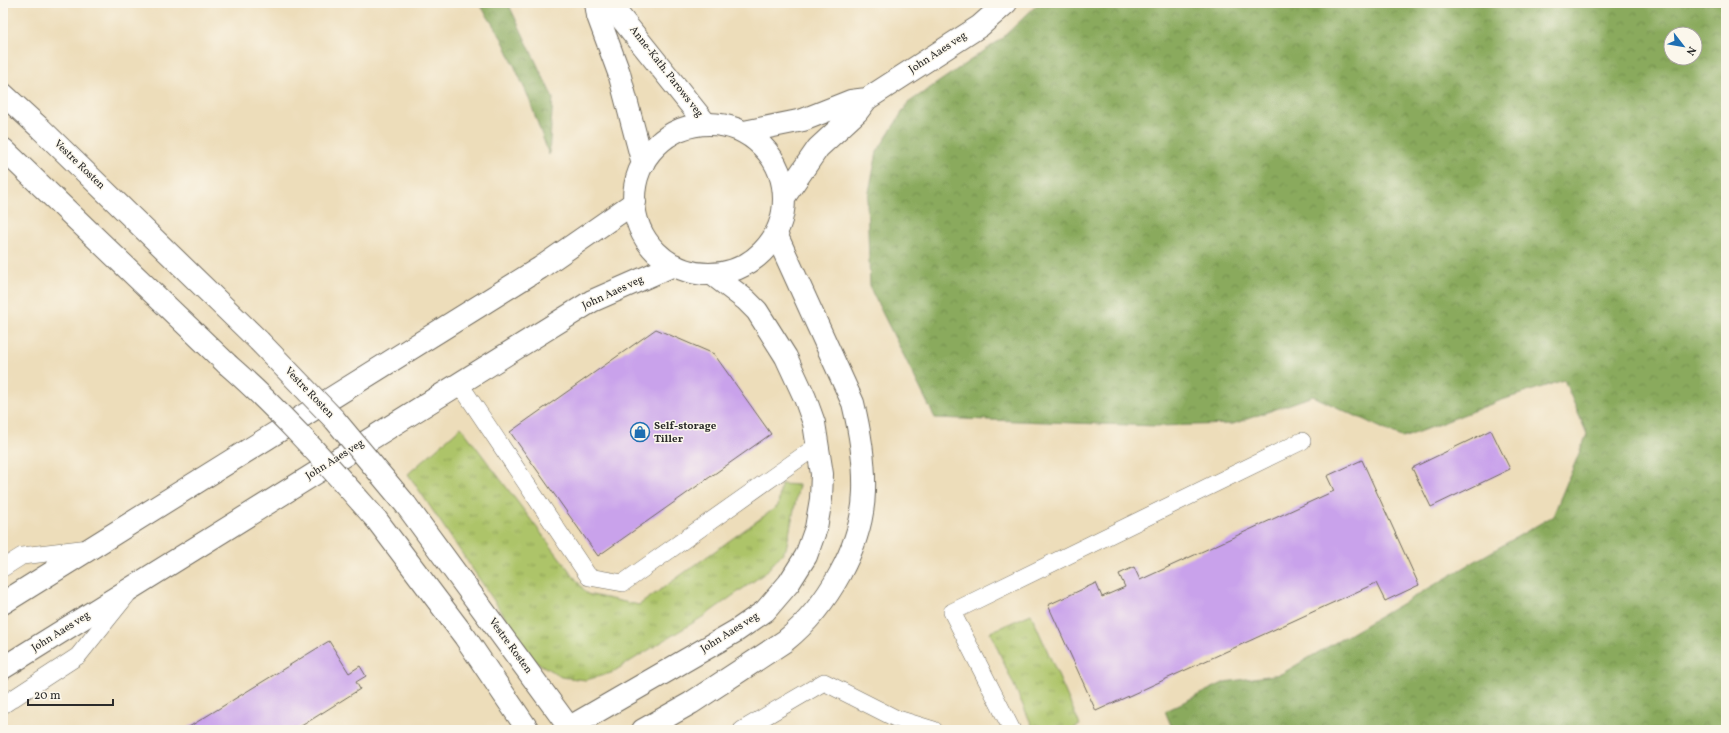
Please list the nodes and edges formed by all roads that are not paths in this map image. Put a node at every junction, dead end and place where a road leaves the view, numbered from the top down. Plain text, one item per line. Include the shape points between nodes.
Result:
1 (596, 3) edge
2 (609, 3) edge
3 (1006, 3) edge
4 (3, 94) edge
5 (866, 99) junction
6 (706, 124) junction
7 (744, 132) junction
8 (3, 149) edge
9 (643, 164) junction
10 (785, 196) junction
11 (634, 202) junction
12 (776, 234) junction
13 (674, 266) junction
14 (712, 274) junction
15 (459, 383) junction
16 (1302, 441) dead end
17 (818, 446) junction
18 (91, 548) junction
19 (3, 568) edge
20 (133, 586) junction
21 (3, 603) edge
22 (3, 668) edge
23 (691, 703) junction
24 (3, 705) edge
25 (570, 729) edge
26 (528, 730) edge
27 (643, 730) edge
28 (671, 730) edge
29 (742, 730) edge
30 (934, 730) edge
31 (1012, 730) edge

1 - 9 street via 598,16 619,73
2 - 6 street, Anne-Kath. Parows veg
3 - 5 street, John Aaes veg via 980,26
4 - 25 street, Vestre Rosten, bridge via 259,341 335,420 406,505
5 - 7 street, John Aaes veg via 851,101 803,120
5 - 10 street, John Aaes veg via 857,112 818,148
6 - 7 street via 725,125
6 - 9 street via 671,132 656,145
7 - 10 street via 762,144 773,159 781,177
8 - 26 street, bridge via 303,436 376,519 465,637
9 - 11 street
10 - 12 street via 784,216
11 - 13 street via 638,221 646,239 658,254
11 - 18 street via 540,268
12 - 14 street via 765,251 749,262 731,271
12 - 23 street via 853,403 860,431 864,465 860,519 839,576 797,631
13 - 14 street via 692,273
13 - 15 street, John Aaes veg via 592,301
14 - 17 street, John Aaes veg via 752,306 776,340 805,398 814,422
15 - 17 lane via 590,577 623,583
15 - 20 street, John Aaes veg
16 - 31 lane via 952,612
17 - 25 street, John Aaes veg via 822,474 816,528 806,556 789,583 765,611 736,631
18 - 19 lane via 22,556
18 - 21 street
20 - 22 street, John Aaes veg
20 - 24 lane via 78,656
23 - 27 street
23 - 28 street
29 - 30 lane via 824,682 895,718

